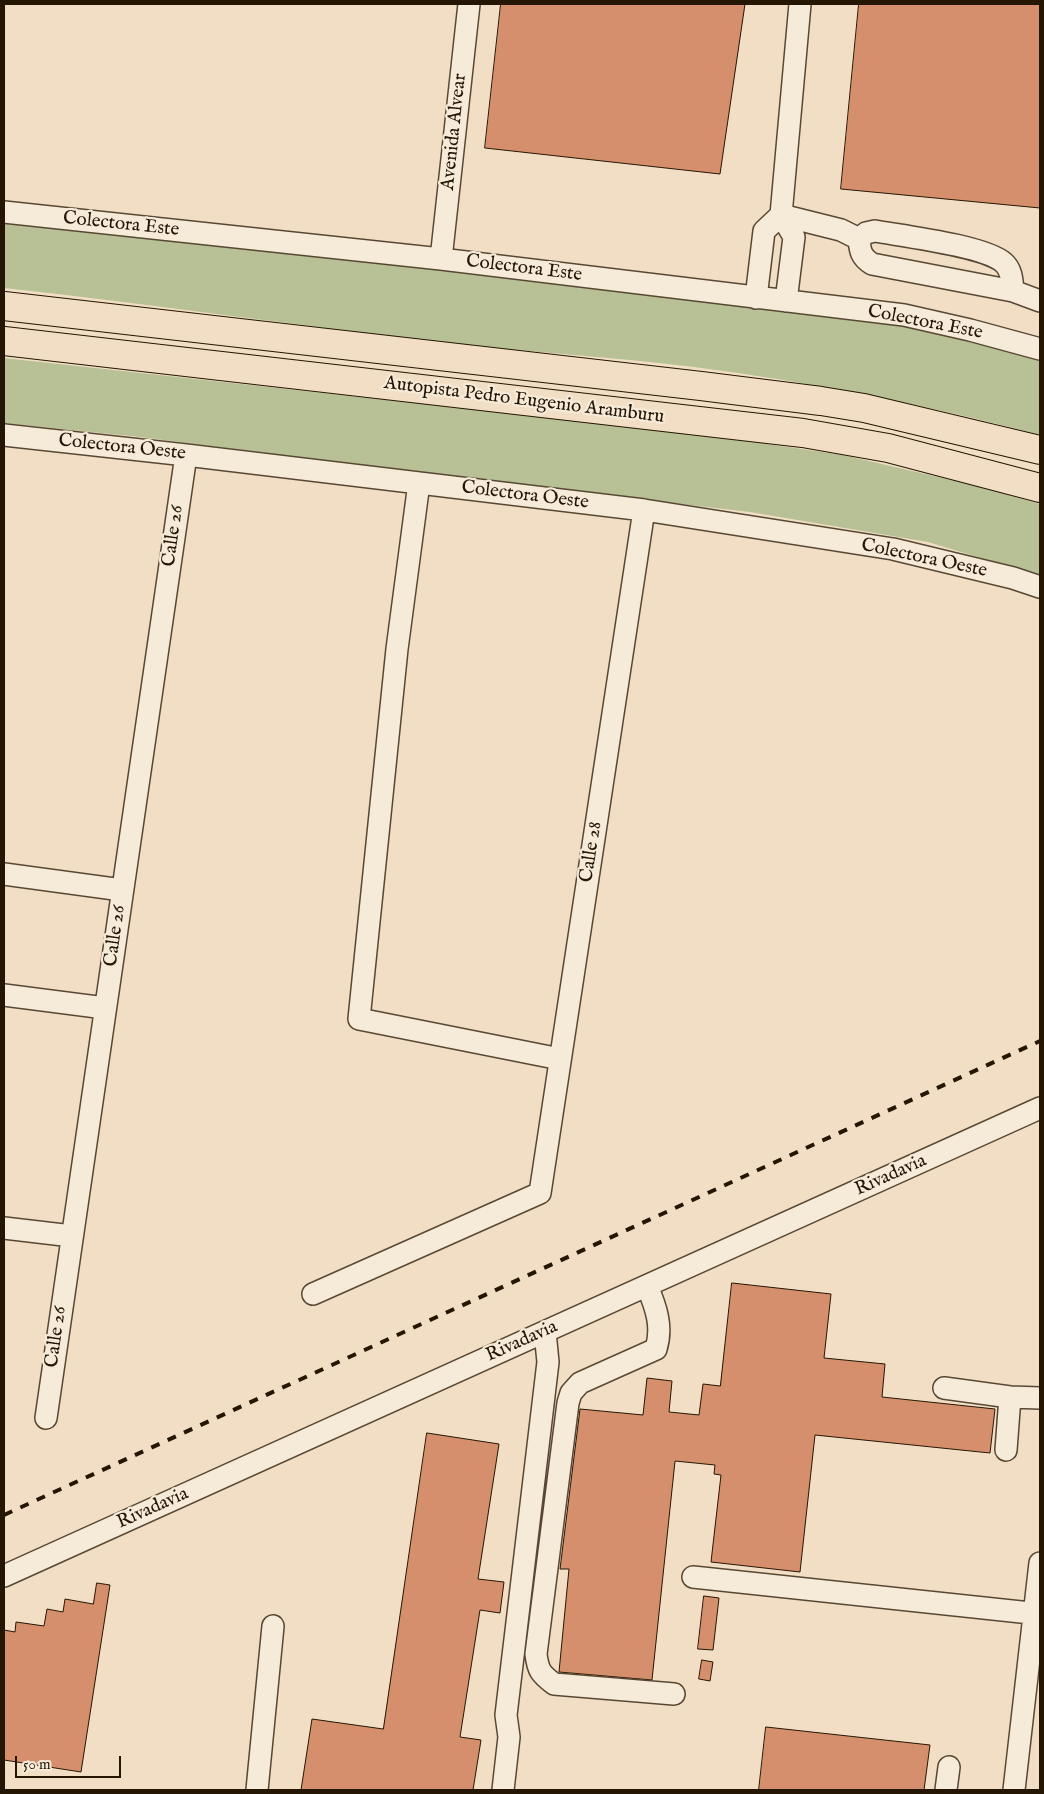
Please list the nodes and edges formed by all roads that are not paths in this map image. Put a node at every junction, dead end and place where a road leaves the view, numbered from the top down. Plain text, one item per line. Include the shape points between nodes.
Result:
1 (469, 4) edge
2 (800, 4) edge
3 (4, 212) edge
4 (781, 215) junction
5 (859, 239) junction
6 (441, 259) junction
7 (1013, 291) junction
8 (756, 298) junction
9 (786, 301) junction
10 (1040, 301) edge
11 (4, 306) edge
12 (4, 341) edge
13 (1040, 349) edge
14 (4, 435) edge
15 (1040, 450) edge
16 (186, 455) junction
17 (418, 483) junction
18 (1040, 488) edge
19 (644, 510) junction
20 (1040, 587) edge
21 (4, 874) edge
22 (122, 890) junction
23 (4, 995) edge
24 (105, 1008) junction
25 (560, 1059) junction
26 (1040, 1108) edge
27 (4, 1228) edge
28 (72, 1236) junction
29 (646, 1286) junction
30 (313, 1294) dead end
31 (545, 1332) junction
32 (944, 1388) dead end
33 (1010, 1397) junction
34 (1040, 1398) edge
35 (46, 1418) dead end
36 (1006, 1450) dead end
37 (1040, 1563) edge
38 (4, 1576) edge
39 (693, 1577) dead end
40 (1038, 1613) edge
41 (273, 1626) dead end
42 (674, 1694) dead end
43 (949, 1766) dead end
44 (257, 1790) edge
45 (503, 1790) edge
46 (946, 1790) edge
47 (1014, 1790) edge

1 - 6 street, Avenida Alvear
2 - 4 street
3 - 6 street, Colectora Este
4 - 5 street via 841,230
4 - 8 street via 764,231
4 - 9 street via 794,237
5 - 7 street via 860,253 872,264
5 - 7 street via 875,231 987,253 1006,264 1012,277
6 - 8 street, Colectora Este
7 - 10 street
8 - 9 street, Colectora Este
9 - 13 street, Colectora Este via 904,315
11 - 15 highway, Autopista Pedro Eugenio Aramburu via 821,401
12 - 18 highway, Autopista Pedro Eugenio Aramburu via 803,434 888,448
14 - 16 street, Colectora Oeste
16 - 17 street, Colectora Oeste
16 - 22 street, Calle 26
17 - 19 street, Colectora Oeste
17 - 25 street via 397,648 359,1019
19 - 20 street, Colectora Oeste via 894,549
19 - 25 street, Calle 28
21 - 22 street
22 - 24 street, Calle 26
23 - 24 street
24 - 28 street, Calle 26
25 - 30 street, Calle 28 via 540,1193
26 - 29 street, Rivadavia
27 - 28 street
28 - 35 street, Calle 26
29 - 31 street, Rivadavia
29 - 42 street via 658,1319 656,1349 580,1383 571,1393 568,1403 536,1654 537,1667 554,1684
31 - 38 street, Rivadavia
31 - 45 street via 548,1362 506,1715 509,1737
32 - 33 street
33 - 34 street
33 - 36 street
37 - 40 street
39 - 40 street
40 - 47 street
41 - 44 street
43 - 46 street

